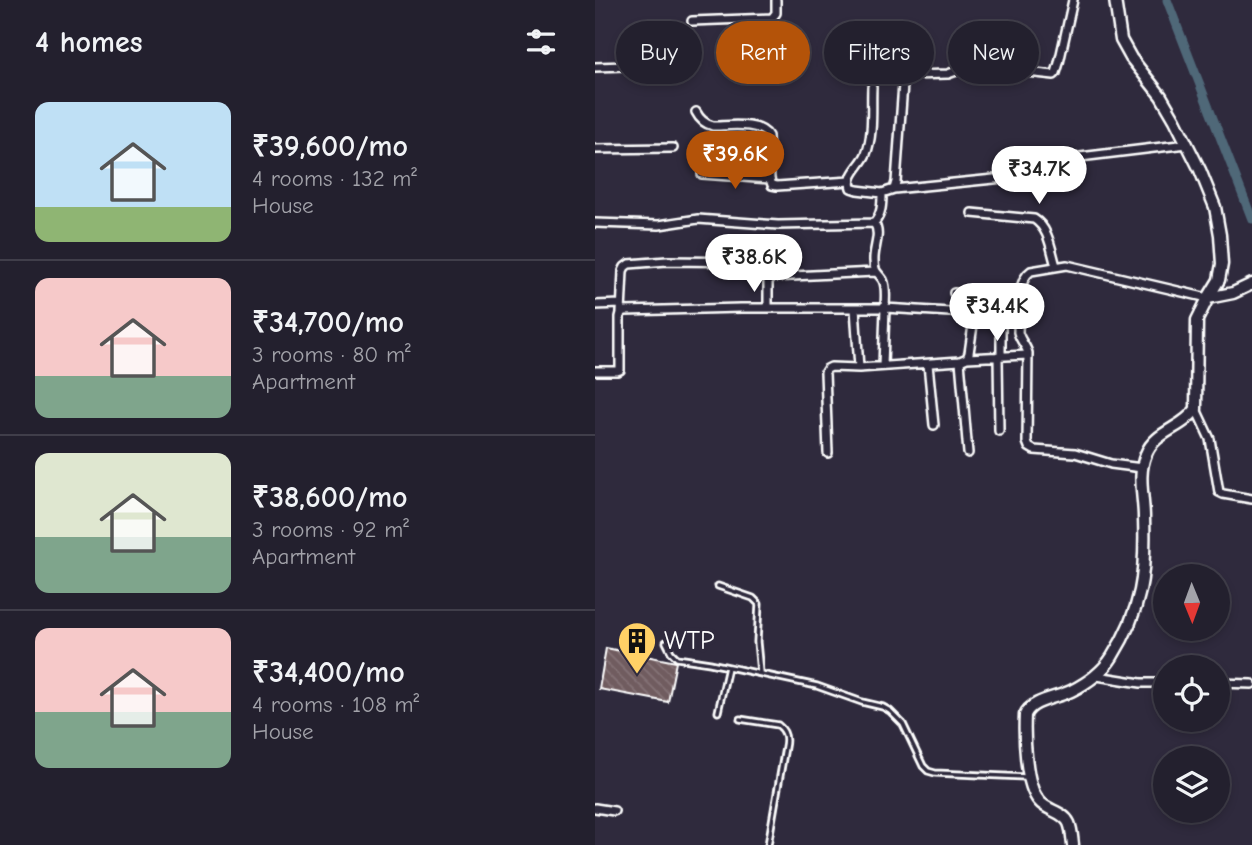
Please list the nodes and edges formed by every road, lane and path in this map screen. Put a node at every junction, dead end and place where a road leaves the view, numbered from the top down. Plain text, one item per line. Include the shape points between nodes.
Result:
1 (776, 0) edge
2 (1073, 0) edge
3 (1115, 0) edge
4 (692, 21) dead end
5 (616, 66) edge
6 (595, 67) edge
7 (872, 87) dead end
8 (696, 112) dead end
9 (1187, 144) junction
10 (673, 148) dead end
11 (595, 149) edge
12 (702, 174) dead end
13 (770, 179) junction
14 (850, 181) junction
15 (894, 189) junction
16 (883, 193) junction
17 (972, 213) dead end
18 (595, 223) edge
19 (874, 223) junction
20 (1056, 266) junction
21 (875, 272) junction
22 (772, 277) junction
23 (1252, 284) edge
24 (954, 293) dead end
25 (1001, 296) junction
26 (1020, 297) junction
27 (1208, 298) junction
28 (621, 304) junction
29 (595, 305) edge
30 (768, 308) junction
31 (855, 308) junction
32 (885, 308) junction
33 (621, 313) junction
34 (1028, 355) junction
35 (1000, 356) junction
36 (963, 359) junction
37 (928, 364) junction
38 (883, 366) junction
39 (859, 368) junction
40 (595, 371) edge
41 (1196, 409) junction
42 (934, 425) dead end
43 (999, 431) dead end
44 (828, 453) dead end
45 (968, 453) dead end
46 (1142, 468) junction
47 (1252, 499) edge
48 (718, 586) dead end
49 (666, 642) dead end
50 (727, 667) junction
51 (760, 673) junction
52 (1097, 676) junction
53 (1153, 683) edge
54 (1230, 683) edge
55 (1252, 684) edge
56 (718, 712) dead end
57 (740, 719) dead end
58 (1028, 776) junction
59 (595, 808) edge
60 (614, 811) dead end
61 (768, 845) edge
62 (1073, 845) edge

1 - 4 street via 772,18
2 - 15 street via 1054,75 970,66 949,74 905,76
3 - 9 street via 1121,40 1161,96
5 - 6 street
7 - 14 street via 868,148
8 - 13 street via 713,126 764,130
9 - 15 street via 1080,158 1003,178
9 - 27 street via 1215,207 1220,235 1219,280
10 - 11 street
12 - 13 street
13 - 14 street via 777,186
14 - 16 street via 851,188
15 - 16 street
16 - 19 street
17 - 20 street via 1040,222
18 - 19 street via 659,225 698,219 778,225
19 - 21 street via 878,229
20 - 26 street via 1026,274
20 - 27 street
21 - 22 street
21 - 32 street via 884,282
22 - 28 street via 768,265 761,262 634,263 623,271
22 - 30 street
23 - 27 street
24 - 25 street
25 - 26 street
25 - 35 street
26 - 34 street via 1018,332
27 - 41 street via 1197,320
28 - 29 street
28 - 33 street
30 - 31 street
30 - 33 street
31 - 32 street
31 - 39 street
32 - 36 street via 966,313 973,325 969,353
32 - 38 street
33 - 40 street via 620,370
34 - 35 street
34 - 46 street via 1029,447
35 - 36 street
35 - 43 street
36 - 37 street
36 - 45 street
37 - 38 street
37 - 42 street
38 - 39 street
39 - 44 street via 831,367 825,372
41 - 46 street via 1151,445
41 - 47 street via 1210,439 1219,492
46 - 52 street via 1140,598 1128,629
48 - 51 lane via 759,604
49 - 50 lane via 677,658
50 - 51 lane
50 - 56 lane
51 - 58 lane via 817,686 890,711 904,724 928,771
52 - 53 street
52 - 58 street via 1027,710
54 - 55 street
57 - 61 lane via 778,725 786,735
58 - 62 street via 1036,799 1069,822
59 - 60 street

